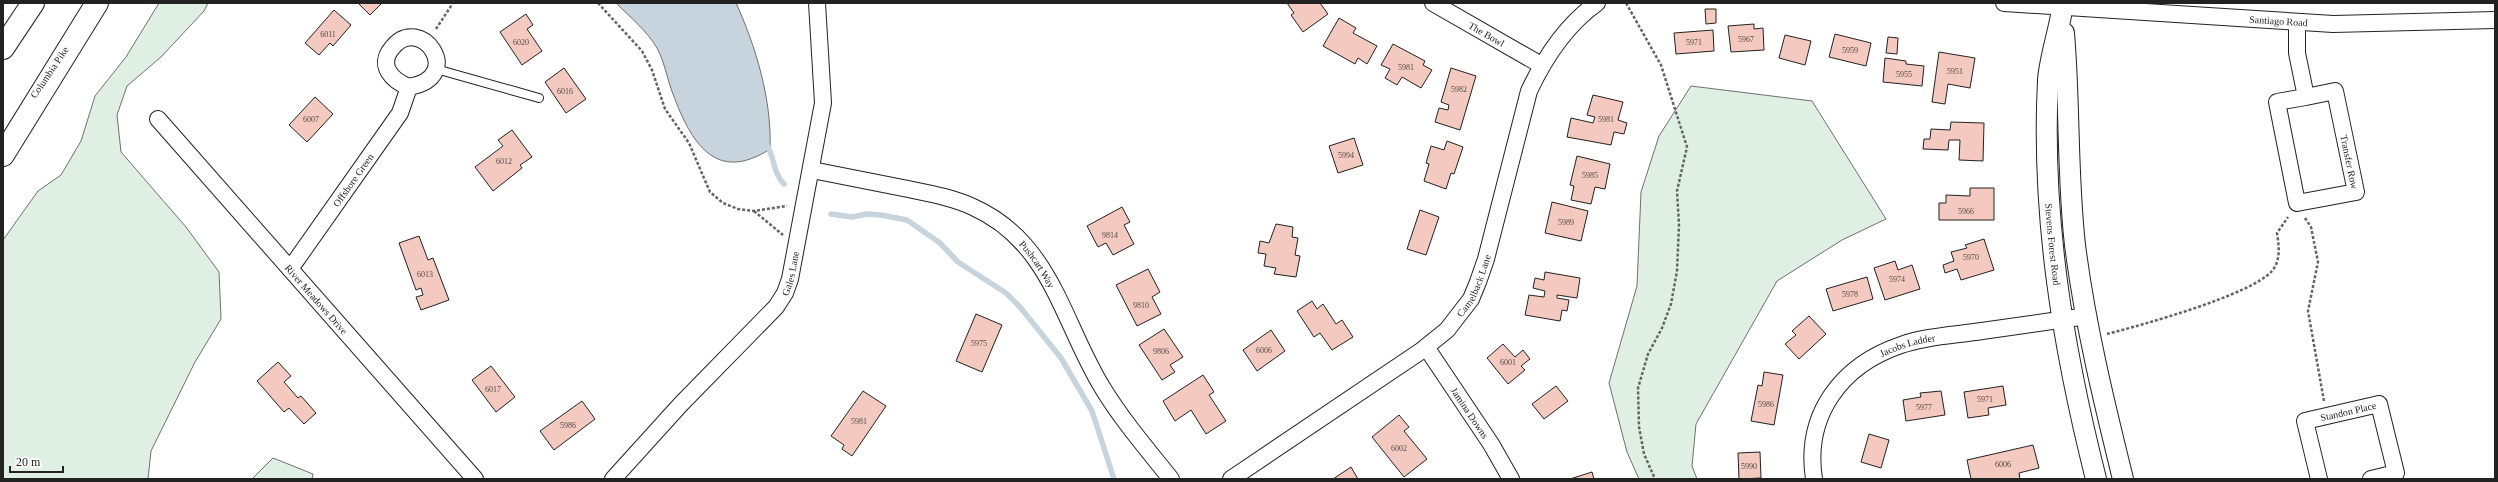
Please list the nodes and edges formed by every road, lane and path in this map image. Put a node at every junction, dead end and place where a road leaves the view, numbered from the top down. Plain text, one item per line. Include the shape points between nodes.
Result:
1 (33, 3) edge
2 (96, 3) edge
3 (452, 3) edge
4 (598, 3) edge
5 (816, 3) edge
6 (1433, 3) edge
7 (1597, 3) edge
8 (1626, 3) edge
9 (2004, 3) edge
10 (2062, 5) edge
11 (2495, 20) edge
12 (2297, 22) junction
13 (430, 44) junction
14 (3, 48) edge
15 (1541, 65) junction
16 (436, 69) junction
17 (409, 87) junction
18 (2306, 97) junction
19 (539, 98) dead end
20 (158, 119) dead end
21 (3, 141) edge
22 (3, 155) edge
23 (812, 170) junction
24 (806, 202) junction
25 (2297, 203) junction
26 (754, 211) junction
27 (798, 242) junction
28 (290, 269) junction
29 (2087, 316) junction
30 (2061, 320) junction
31 (2091, 338) junction
32 (1426, 347) junction
33 (2328, 416) junction
34 (475, 479) edge
35 (613, 479) edge
36 (1170, 479) edge
37 (1231, 479) edge
38 (1511, 479) edge
39 (1655, 479) edge
40 (1814, 479) edge
41 (2096, 479) edge
42 (2123, 479) edge
43 (2319, 479) edge
44 (2371, 479) edge

1 - 14 highway
2 - 21 highway, Columbia Pike
2 - 22 highway
3 - 13 path via 434,32
4 - 26 path via 642,51 652,70 664,109 690,143 710,192 723,203
5 - 23 street, Gales Lane via 823,103
6 - 15 street, The Bowl
7 - 15 street, Camelback Lane via 1565,32
8 - 39 path via 1661,65 1687,147 1677,191 1677,271 1671,304 1648,354 1638,388 1638,427 1644,454
9 - 10 street
10 - 12 street, Santiago Road
10 - 29 street, Stevens Forest Road via 2068,79 2069,173 2075,245
10 - 30 street, Stevens Forest Road via 2048,79 2053,246
11 - 12 street, Santiago Road via 2394,24
12 - 18 street via 2297,53
13 - 16 street via 435,52
13 - 17 street via 410,37 397,42 390,49 387,68 391,76 396,82
15 - 32 street, Camelback Lane via 1520,120 1478,282 1471,299 1447,330
16 - 17 street via 423,85
16 - 19 lane
17 - 28 street, Offshore Green via 400,113
18 - 25 street, Transfer Row via 2277,102
18 - 25 street, Transfer Row via 2336,91 2356,192
20 - 28 street, River Meadows Drive
23 - 24 street, Gales Lane
23 - 36 street, Pushcart Way via 945,196 974,207 1008,229 1024,244 1047,275 1101,386 1120,415
24 - 26 path
24 - 27 street, Gales Lane
25 - 31 path via 2277,233 2280,248 2272,271 2255,283 2214,302
25 - 33 path via 2311,227 2318,262 2308,311
26 - 27 path via 776,232
27 - 35 street, Gales Lane via 785,293 776,307 681,404
28 - 34 street, River Meadows Drive
29 - 30 street, Jacobs Ladder
29 - 31 street, Stevens Forest Road
30 - 40 street, Jacobs Ladder via 1903,344 1867,360 1841,382 1822,412 1813,447
30 - 41 street, Stevens Forest Road
31 - 42 street, Stevens Forest Road
32 - 37 street, Camelback Lane
32 - 38 street, Jamina Downs via 1491,444
33 - 43 street, Standon Place via 2305,421
33 - 44 street, Standon Place via 2380,404 2396,473

